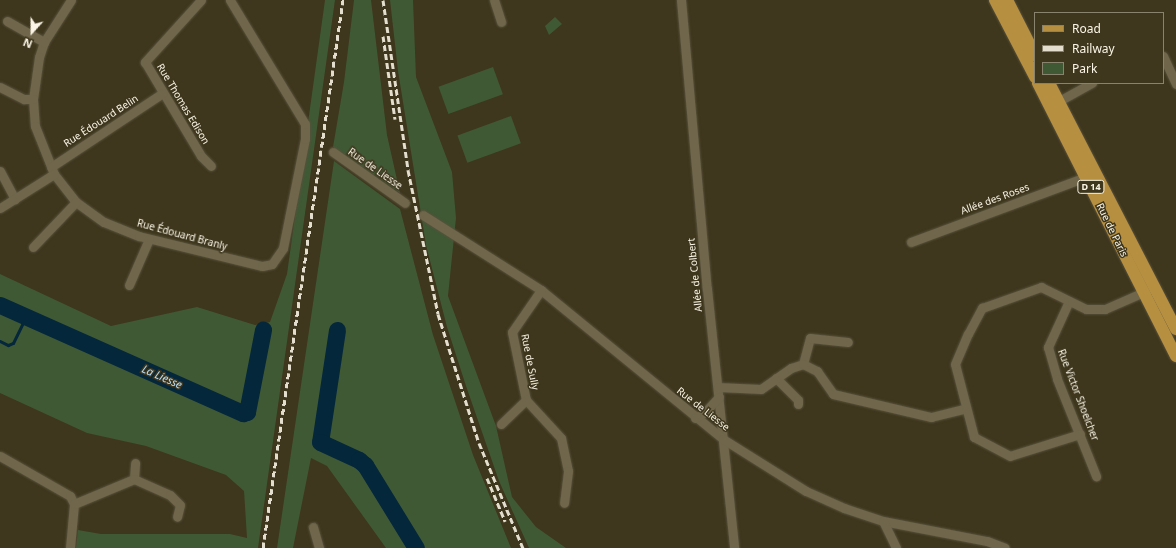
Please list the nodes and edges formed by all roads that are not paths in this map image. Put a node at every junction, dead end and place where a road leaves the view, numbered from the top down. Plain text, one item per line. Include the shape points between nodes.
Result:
1 (71, 0) edge
2 (201, 0) edge
3 (230, 0) edge
4 (494, 0) edge
5 (680, 0) edge
6 (995, 0) edge
7 (1007, 0) edge
8 (7, 20) dead end
9 (502, 22) dead end
10 (44, 42) junction
11 (1034, 53) edge
12 (1164, 58) edge
13 (1034, 75) edge
14 (1039, 84) edge
15 (1050, 84) edge
16 (1090, 84) edge
17 (1176, 84) edge
18 (0, 87) edge
19 (163, 92) junction
20 (33, 99) junction
21 (1059, 101) junction
22 (333, 152) dead end
23 (211, 166) dead end
24 (52, 170) junction
25 (0, 171) edge
26 (1086, 177) junction
27 (15, 199) junction
28 (76, 202) junction
29 (405, 203) dead end
30 (0, 208) edge
31 (423, 215) dead end
32 (149, 239) junction
33 (912, 242) dead end
34 (33, 247) dead end
35 (129, 285) dead end
36 (1155, 287) junction
37 (542, 290) junction
38 (1143, 292) junction
39 (1069, 301) junction
40 (1176, 329) edge
41 (848, 342) dead end
42 (1176, 356) edge
43 (803, 364) junction
44 (776, 378) junction
45 (719, 392) junction
46 (526, 400) junction
47 (798, 404) dead end
48 (966, 408) junction
49 (696, 418) junction
50 (502, 424) dead end
51 (1080, 434) junction
52 (723, 439) junction
53 (0, 456) edge
54 (135, 463) dead end
55 (1096, 476) dead end
56 (134, 479) junction
57 (564, 503) dead end
58 (74, 504) junction
59 (177, 517) dead end
60 (883, 521) junction
61 (313, 527) dead end
62 (70, 548) edge
63 (319, 548) edge
64 (734, 548) edge
65 (896, 548) edge
66 (1005, 548) edge

1 - 10 street, Rue Édouard Branly
2 - 19 street, Rue Thomas Edison via 145,62
3 - 32 street, Rue Édouard Branly via 305,124 305,139 283,248 272,264 262,266
4 - 9 street
5 - 45 street, Allée de Colbert
6 - 13 main road
7 - 11 main road
8 - 10 street
10 - 20 street, Rue Édouard Branly via 39,57
12 - 17 street
14 - 26 main road, Rue de Paris / D 14
15 - 21 main road, Rue de Paris / D 14
16 - 21 street
18 - 20 street via 24,99
19 - 23 street, Rue Thomas Edison via 201,156
19 - 24 street, Rue Édouard Belin
20 - 24 street, Rue Édouard Branly via 35,126
21 - 36 main road, Rue de Paris / D 14
22 - 29 street, Rue de Liesse
24 - 27 street, Rue Édouard Belin
24 - 28 street, Rue Édouard Branly
25 - 27 street
26 - 33 street, Allée des Roses
26 - 38 main road, Rue de Paris / D 14
27 - 30 street, Rue Édouard Belin
28 - 32 street, Rue Édouard Branly via 104,222
28 - 34 street
31 - 37 street, Rue de Liesse
32 - 35 street
36 - 38 street
36 - 40 main road, Rue de Paris / D 14
37 - 46 street, Rue de Sully via 512,332
37 - 49 street, Rue de Liesse
38 - 39 street via 1105,309 1086,309
38 - 42 main road, Rue de Paris / D 14
39 - 48 street via 1041,287 982,308 955,364
39 - 51 street, Rue Victor Shoelcher via 1048,347 1057,379
41 - 43 street via 810,338
43 - 44 street
43 - 48 street via 817,371 833,394 931,417
44 - 45 street via 761,389
44 - 47 street via 798,400
45 - 49 street via 704,413
45 - 52 street, Allée de Colbert
46 - 50 street, Rue de Sully
46 - 57 street, Rue de Sully via 561,438 568,471
48 - 51 street via 974,437 1010,456
49 - 52 street, Rue de Liesse
51 - 55 street, Rue Victor Shoelcher
52 - 60 street, Rue de Liesse via 818,498
52 - 64 street, Allée de Colbert
53 - 58 street via 70,496
54 - 56 street
56 - 58 street
56 - 59 street via 170,495 180,505
58 - 62 street
60 - 65 street
60 - 66 street, Rue de Liesse via 988,541
61 - 63 street

